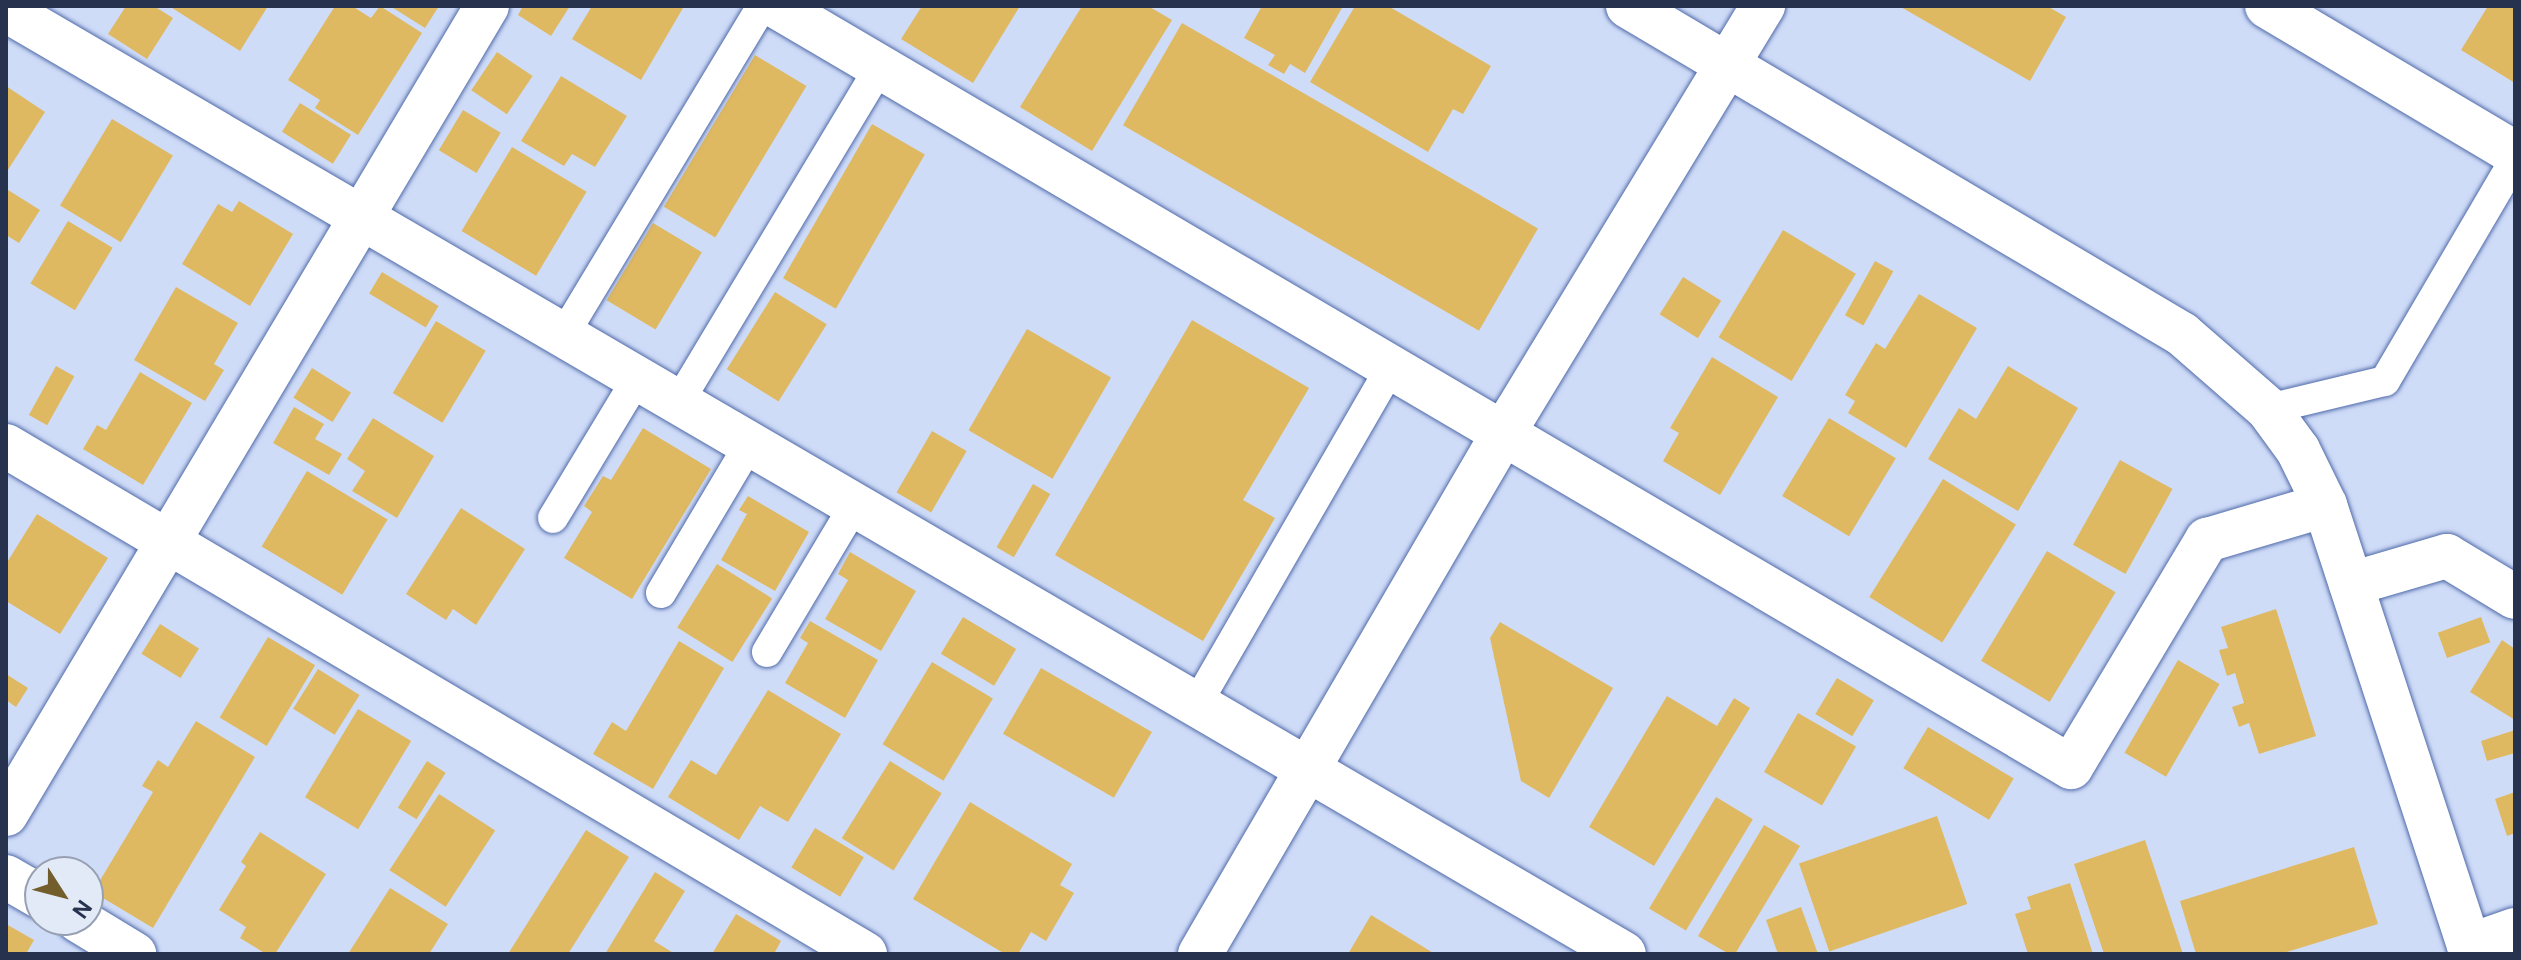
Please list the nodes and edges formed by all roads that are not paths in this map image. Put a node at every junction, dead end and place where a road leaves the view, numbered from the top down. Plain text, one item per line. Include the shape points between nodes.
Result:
1 (487, 6) edge
2 (762, 6) edge
3 (776, 6) edge
4 (1628, 6) edge
5 (1763, 6) edge
6 (2267, 6) edge
7 (6, 10) edge
8 (1729, 64) junction
9 (880, 67) junction
10 (2515, 156) edge
11 (361, 218) junction
12 (563, 336) junction
13 (1392, 366) junction
14 (637, 379) junction
15 (678, 403) junction
16 (2268, 409) junction
17 (1504, 432) junction
18 (749, 445) junction
19 (6, 446) edge
20 (2325, 505) junction
21 (854, 506) junction
22 (553, 518) dead end
23 (168, 542) junction
24 (2351, 584) junction
25 (661, 593) dead end
26 (2515, 597) edge
27 (767, 652) dead end
28 (1196, 705) junction
29 (1309, 771) junction
30 (6, 814) edge
31 (6, 877) edge
32 (24, 888) edge
33 (2515, 930) edge
34 (104, 936) edge
35 (2470, 950) edge
36 (134, 954) edge
37 (865, 954) edge
38 (1200, 954) edge
39 (1624, 954) edge

1 - 11 street
2 - 12 lane
3 - 9 street
4 - 8 street
5 - 8 street
6 - 10 street
7 - 11 street
8 - 16 street via 2182,334
8 - 17 street
9 - 13 street
9 - 15 lane
10 - 16 lane via 2385,381
11 - 12 street
11 - 23 street
12 - 14 street
13 - 17 street
13 - 28 lane
14 - 15 street
14 - 22 lane
15 - 18 street
16 - 20 street via 2298,450
17 - 20 street via 2071,767 2207,540
17 - 29 street
18 - 21 street
18 - 25 lane
19 - 23 street
20 - 24 street
21 - 27 lane
21 - 28 street
23 - 30 street
23 - 37 street
24 - 26 street via 2447,556
24 - 35 street
28 - 29 street
29 - 38 street
29 - 39 street
31 - 32 street
33 - 35 street
34 - 36 street

